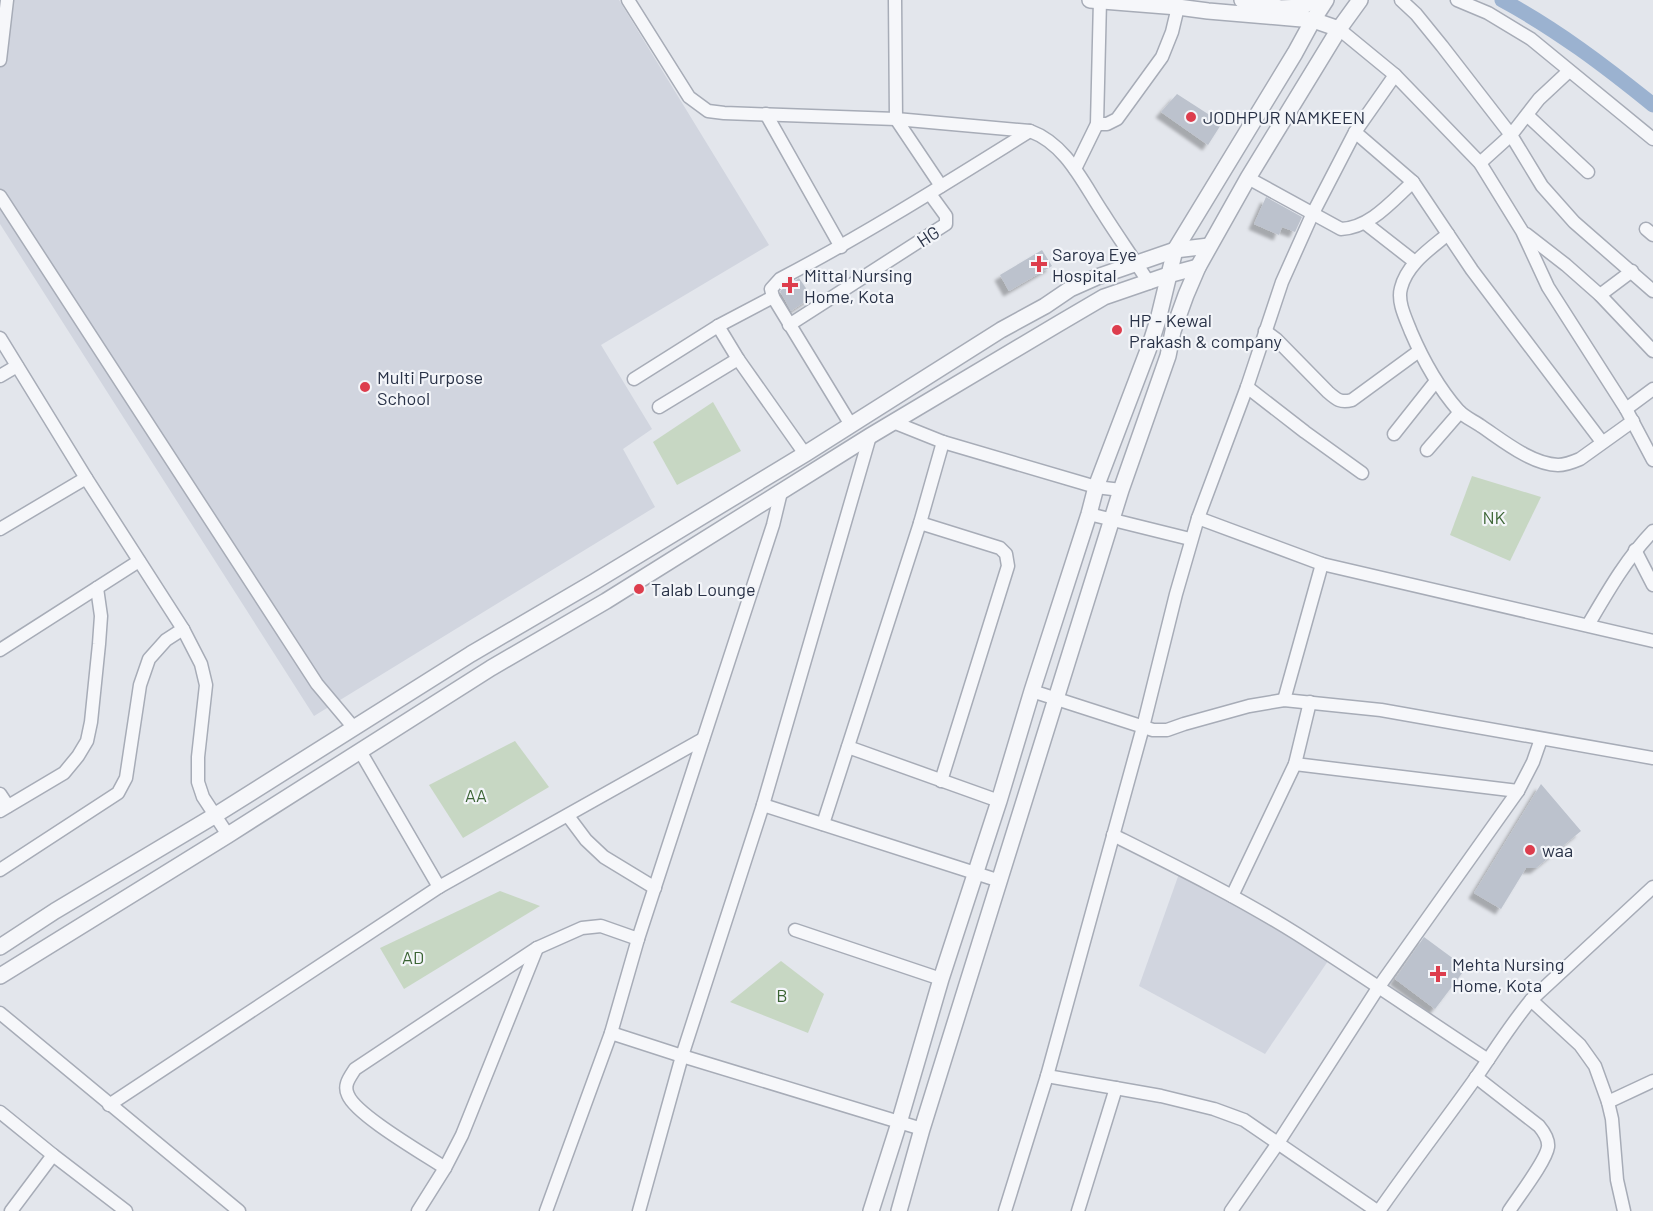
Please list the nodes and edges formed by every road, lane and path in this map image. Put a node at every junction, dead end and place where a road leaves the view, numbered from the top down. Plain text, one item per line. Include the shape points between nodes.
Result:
1 (7, 0) edge
2 (628, 0) edge
3 (895, 0) edge
4 (1090, 0) edge
5 (1100, 0) edge
6 (1242, 0) edge
7 (1315, 0) edge
8 (1326, 0) edge
9 (1401, 0) edge
10 (1457, 0) edge
11 (1356, 1) edge
12 (1208, 5) edge
13 (1178, 6) junction
14 (1313, 20) junction
15 (1339, 29) junction
16 (0, 60) edge
17 (1569, 71) junction
18 (1395, 75) junction
19 (766, 114) junction
20 (1527, 115) junction
21 (896, 119) junction
22 (1097, 124) junction
23 (1030, 132) junction
24 (1355, 132) junction
25 (1510, 135) junction
26 (1653, 139) edge
27 (1480, 163) junction
28 (1075, 169) junction
29 (1588, 172) dead end
30 (1248, 178) junction
31 (1413, 182) junction
32 (941, 186) junction
33 (930, 194) junction
34 (0, 196) edge
35 (1312, 215) junction
36 (1365, 223) junction
37 (1522, 231) junction
38 (1448, 234) junction
39 (1209, 246) junction
40 (841, 247) junction
41 (1175, 250) junction
42 (1415, 262) junction
43 (1137, 263) junction
44 (1198, 267) junction
45 (1632, 271) junction
46 (1168, 275) junction
47 (1149, 283) junction
48 (1653, 291) edge
49 (1600, 295) junction
50 (773, 297) junction
51 (789, 325) junction
52 (718, 326) junction
53 (1265, 331) junction
54 (0, 338) edge
55 (1419, 351) junction
56 (1653, 351) edge
57 (738, 359) junction
58 (17, 366) junction
59 (0, 376) edge
60 (634, 379) dead end
61 (1436, 381) junction
62 (1247, 387) junction
63 (1653, 389) edge
64 (659, 407) dead end
65 (1626, 409) junction
66 (1460, 412) junction
67 (1633, 421) junction
68 (893, 422) junction
69 (851, 425) junction
70 (1394, 434) dead end
71 (870, 436) junction
72 (943, 442) junction
73 (1602, 442) junction
74 (1427, 450) dead end
75 (805, 454) junction
76 (1653, 460) edge
77 (1362, 473) dead end
78 (86, 478) junction
79 (1096, 487) junction
80 (1121, 490) junction
81 (781, 492) junction
82 (1089, 514) junction
83 (1198, 518) junction
84 (1112, 520) junction
85 (920, 523) junction
86 (2, 524) edge
87 (1653, 531) edge
88 (1190, 539) junction
89 (1635, 550) junction
90 (139, 561) junction
91 (1322, 564) junction
92 (1653, 585) edge
93 (97, 588) junction
94 (1588, 625) junction
95 (183, 629) junction
96 (1653, 640) edge
97 (0, 650) edge
98 (1032, 691) junction
99 (1056, 699) junction
100 (1284, 700) junction
101 (1310, 702) junction
102 (1143, 727) junction
103 (354, 728) junction
104 (1541, 739) junction
105 (703, 740) junction
106 (848, 747) junction
107 (360, 751) junction
108 (1653, 758) edge
109 (1295, 764) junction
110 (941, 781) junction
111 (1518, 791) junction
112 (0, 794) edge
113 (999, 801) junction
114 (763, 805) junction
115 (4, 809) edge
116 (214, 816) junction
117 (567, 816) junction
118 (823, 824) junction
119 (228, 835) junction
120 (1113, 835) junction
121 (0, 870) edge
122 (976, 873) junction
123 (1000, 881) junction
124 (1653, 886) edge
125 (439, 887) junction
126 (655, 888) junction
127 (1232, 896) junction
128 (795, 930) dead end
129 (638, 939) junction
130 (0, 947) edge
131 (537, 948) junction
132 (0, 976) edge
133 (941, 979) junction
134 (1378, 988) junction
135 (1531, 1000) junction
136 (0, 1013) edge
137 (611, 1033) junction
138 (682, 1056) junction
139 (1488, 1060) junction
140 (1047, 1076) junction
141 (1476, 1077) junction
142 (1653, 1081) edge
143 (1116, 1088) junction
144 (1608, 1102) junction
145 (109, 1105) junction
146 (0, 1112) edge
147 (899, 1123) junction
148 (922, 1130) junction
149 (1278, 1143) junction
150 (53, 1155) junction
151 (445, 1168) junction
152 (11, 1211) edge
153 (126, 1211) edge
154 (239, 1211) edge
155 (418, 1211) edge
156 (546, 1211) edge
157 (639, 1211) edge
158 (871, 1211) edge
159 (899, 1211) edge
160 (1005, 1211) edge
161 (1078, 1211) edge
162 (1231, 1211) edge
163 (1378, 1211) edge
164 (1509, 1211) edge
165 (1624, 1211) edge

1 - 16 street
2 - 19 street via 689,97 698,105 708,111
3 - 21 street
4 - 5 street
5 - 13 street
5 - 22 street
6 - 7 street via 1281,8 1302,7
8 - 14 street
9 - 25 street via 1443,46
10 - 17 street via 1531,39
11 - 15 street
12 - 13 street
12 - 14 street
13 - 22 street via 1162,57 1117,119
14 - 15 street
14 - 41 street
15 - 18 street
15 - 30 street
17 - 20 street
17 - 26 street
18 - 24 street
18 - 27 street
19 - 21 street
19 - 40 street
20 - 25 street
20 - 29 street
21 - 23 street
21 - 32 street
22 - 28 street
23 - 28 street via 1054,144
23 - 32 street
24 - 31 street
24 - 35 street
25 - 27 street
25 - 45 street via 1542,186 1574,222
27 - 37 street
28 - 43 street
30 - 35 street
30 - 39 street
31 - 36 street
31 - 38 street
32 - 33 street
33 - 40 street
33 - 51 street, HG via 946,216 946,224
34 - 103 street via 317,684
35 - 36 street via 1341,229
35 - 53 street
36 - 42 street
37 - 49 street
37 - 65 street via 1548,287
38 - 42 street
38 - 73 street
39 - 41 street
39 - 44 street
40 - 50 street via 780,279 771,289
41 - 43 street
41 - 46 street
42 - 55 street via 1399,297
43 - 47 street
43 - 69 street via 1070,289
44 - 46 street
44 - 80 street
45 - 48 street
45 - 49 street
46 - 47 street
46 - 79 street via 1150,345
47 - 68 street via 1104,297
49 - 56 street
50 - 51 street
50 - 52 street
51 - 69 street
52 - 57 street
52 - 60 street
53 - 55 street via 1328,392 1344,402
53 - 62 street
54 - 58 street
55 - 61 street
57 - 64 street
57 - 75 street
58 - 59 street
58 - 78 street
61 - 66 street
61 - 70 street
62 - 77 street
62 - 83 street
63 - 65 street
65 - 67 street
66 - 73 street via 1524,454 1558,465 1580,459
66 - 74 street
67 - 73 street
67 - 76 street
68 - 71 street
68 - 72 street
69 - 75 street
71 - 81 street
71 - 114 street
72 - 79 street
72 - 85 street
75 - 103 street
78 - 86 street
78 - 90 street
79 - 80 street
79 - 82 street
80 - 84 street
81 - 105 street
81 - 107 street
82 - 84 street
82 - 98 street
83 - 88 street
83 - 91 street
84 - 88 street
84 - 99 street
85 - 106 street
85 - 110 street via 1000,548 1006,554 1008,566
87 - 89 street
88 - 102 street
89 - 92 street
89 - 94 street
90 - 93 street
90 - 95 street
91 - 94 street
91 - 100 street
93 - 97 street
93 - 115 street via 101,616 87,741 64,773
94 - 96 street
95 - 116 street via 201,664 206,685 198,782
95 - 121 street via 149,659 140,685 126,778 118,793
98 - 99 street
98 - 113 street
99 - 102 street
99 - 123 street
100 - 101 street
100 - 102 street via 1167,730
101 - 104 street via 1381,710
101 - 109 street
102 - 120 street
103 - 116 street
104 - 108 street
104 - 111 street
105 - 117 street
105 - 126 street
106 - 110 street
106 - 118 street
107 - 119 street
107 - 125 street
109 - 111 street
109 - 127 street
110 - 113 street
111 - 134 street
112 - 115 street
113 - 122 street
114 - 118 street
114 - 138 street
116 - 119 street
116 - 130 street
117 - 125 street
117 - 126 street via 604,858
118 - 122 street
119 - 132 street
120 - 127 street
120 - 140 street
122 - 123 street
122 - 133 street
123 - 148 street
124 - 135 street
125 - 145 street
126 - 129 street
127 - 134 street
128 - 133 street
129 - 131 street via 601,926 582,928
129 - 137 street
131 - 151 street
131 - 151 street via 355,1069 346,1082 347,1094 362,1113
133 - 147 street
134 - 139 street
134 - 149 street
135 - 139 street
135 - 144 street via 1580,1045 1595,1065
136 - 145 street
137 - 138 street
137 - 156 street
138 - 147 street
138 - 157 street
139 - 141 street
140 - 143 street
140 - 160 street
141 - 163 street
141 - 164 street via 1539,1126 1548,1145 1545,1157
142 - 144 street
143 - 149 street via 1214,1109 1244,1120
143 - 161 street
144 - 165 street
145 - 154 street
146 - 150 street
147 - 148 street
147 - 158 street
148 - 159 street
149 - 162 street
149 - 163 street
150 - 152 street
150 - 153 street
151 - 155 street

